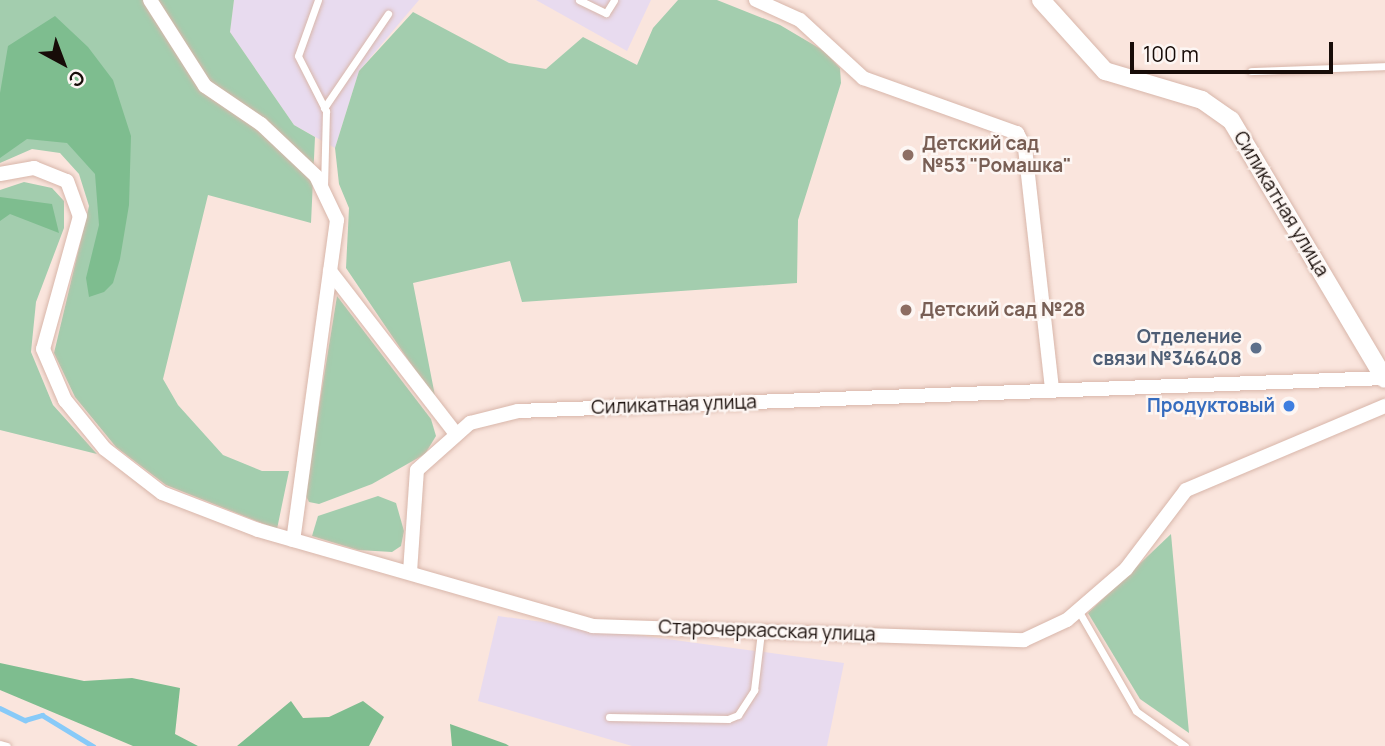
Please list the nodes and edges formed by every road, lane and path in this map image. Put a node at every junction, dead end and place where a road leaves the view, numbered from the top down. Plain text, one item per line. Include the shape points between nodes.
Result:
1 (150, 0) edge
2 (318, 0) edge
3 (579, 0) edge
4 (614, 0) edge
5 (757, 0) edge
6 (1041, 0) edge
7 (388, 14) dead end
8 (1385, 66) edge
9 (1251, 71) dead end
10 (324, 108) junction
11 (0, 174) edge
12 (324, 193) junction
13 (330, 271) junction
14 (1385, 379) edge
15 (1052, 390) junction
16 (1385, 406) edge
17 (456, 434) junction
18 (293, 540) junction
19 (410, 572) junction
20 (1078, 610) junction
21 (761, 631) junction
22 (609, 717) dead end
23 (0, 744) edge
24 (7, 746) edge
25 (1185, 746) edge

1 - 12 street via 205,86 261,124 316,176
2 - 10 lane via 298,56
3 - 4 lane via 606,13
5 - 15 street via 800,20 863,78 1017,133 1025,148
6 - 14 street, Силикатная улица via 1105,71 1202,100 1231,120
7 - 10 lane
8 - 9 lane
10 - 12 lane
11 - 18 street, Старочеркасская улица via 34,169 67,181 80,216 44,349 65,400 105,449 162,493
12 - 13 street via 337,220
13 - 17 street
13 - 18 street
14 - 15 street, Силикатная улица
15 - 17 street, Силикатная улица via 518,411 470,423
16 - 20 street, Старочеркасская улица via 1186,490 1126,569
17 - 19 street, Силикатная улица via 417,470
18 - 19 street, Старочеркасская улица
19 - 21 street, Старочеркасская улица via 592,626
20 - 21 street, Старочеркасская улица via 1024,640
20 - 25 lane via 1136,711
21 - 22 lane via 754,690 738,715 728,719
23 - 24 lane

